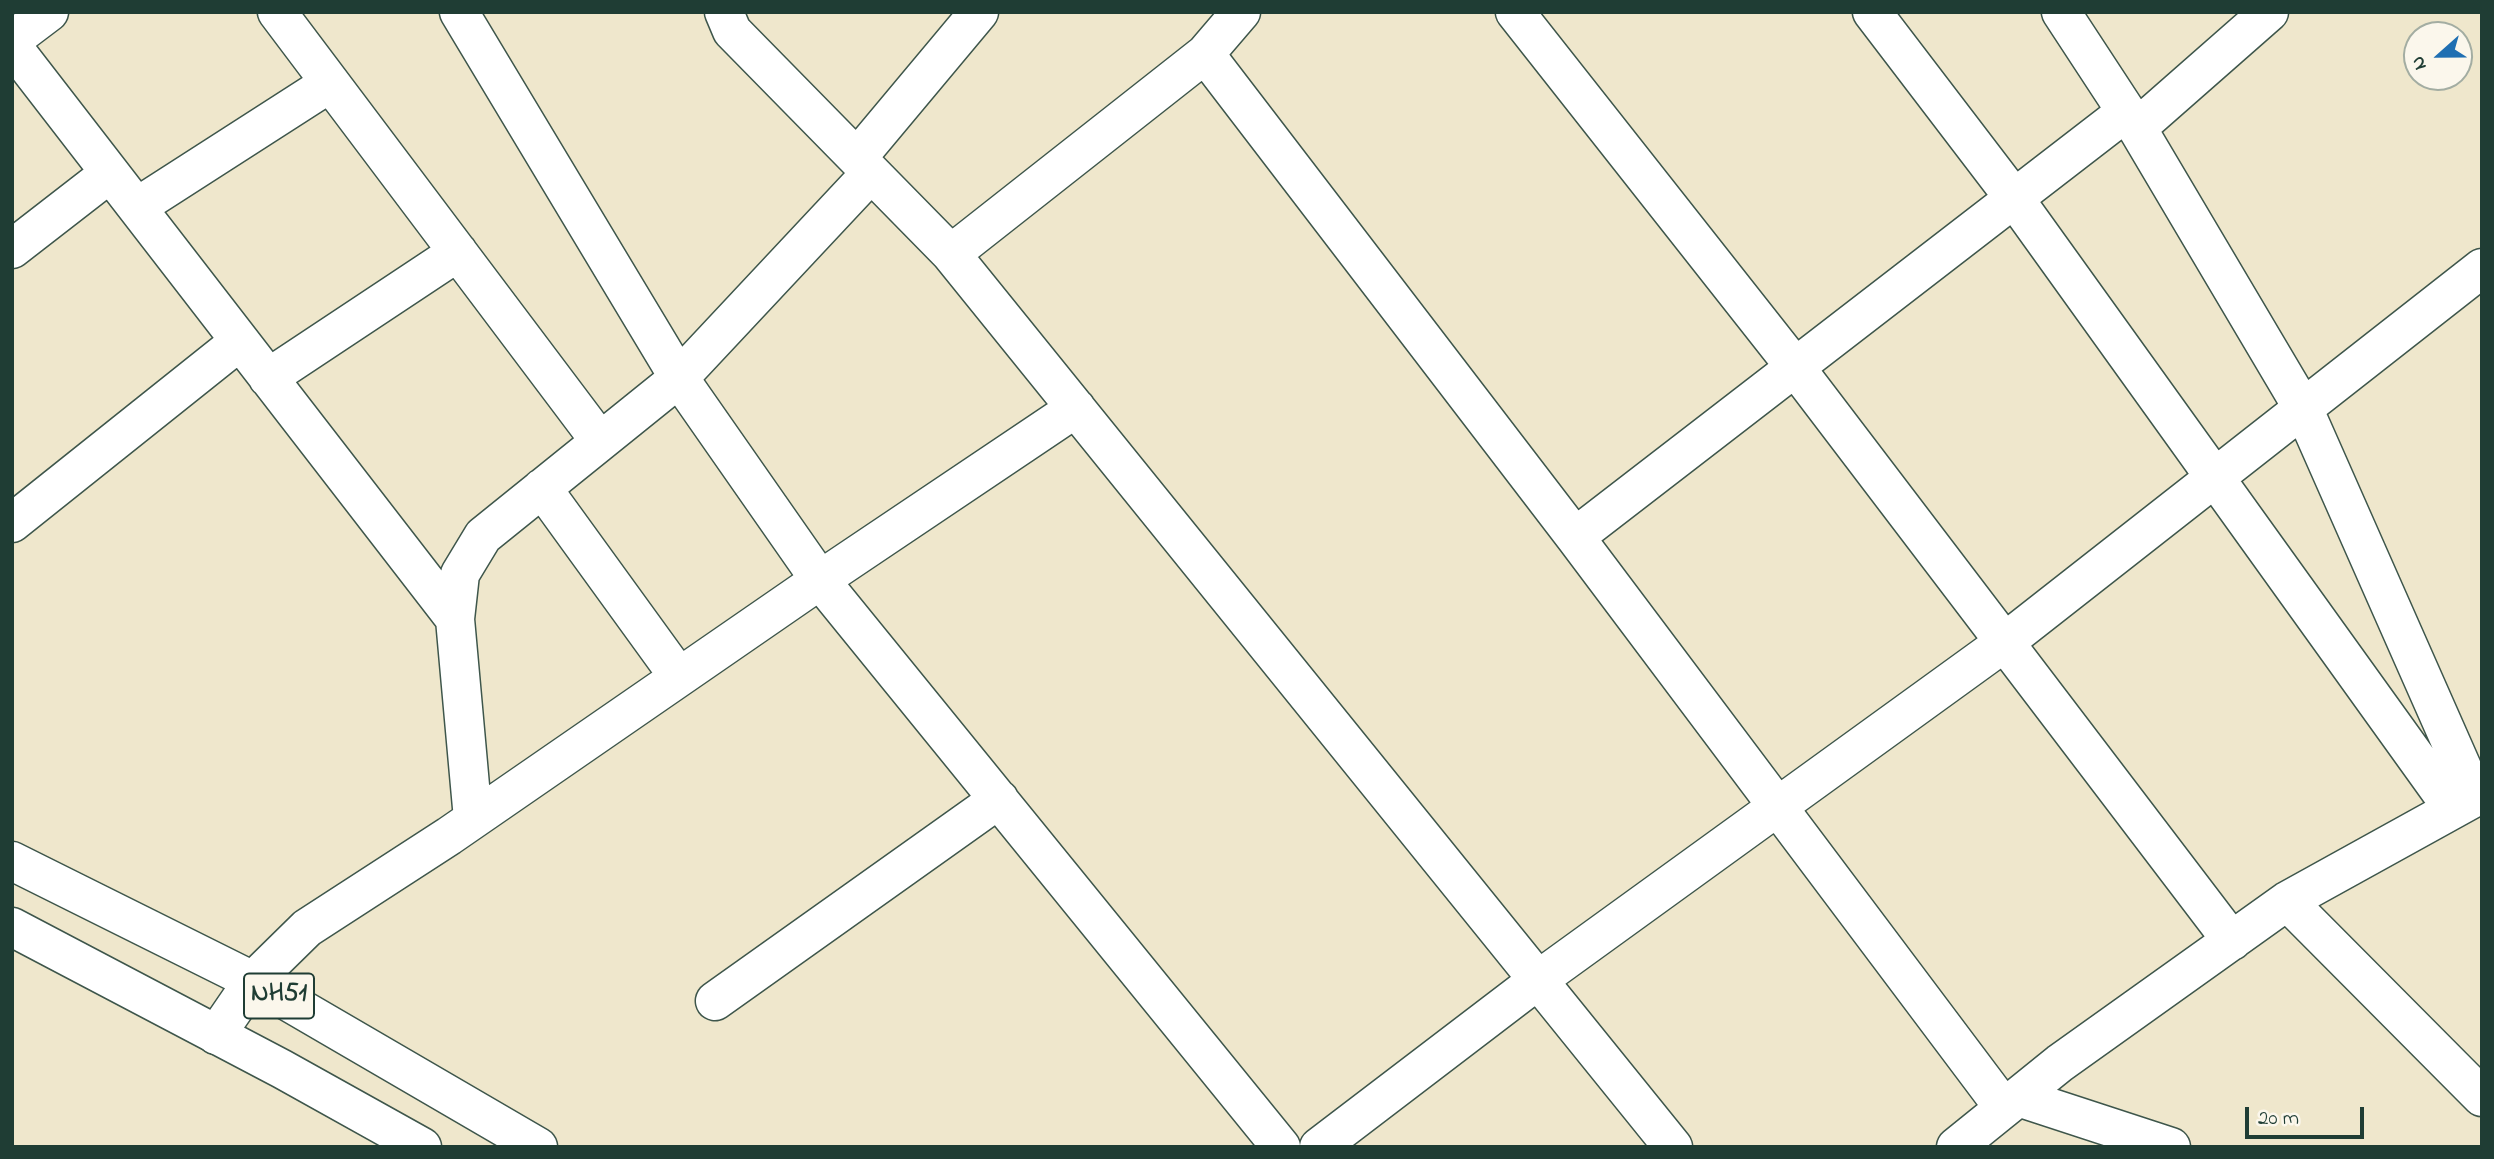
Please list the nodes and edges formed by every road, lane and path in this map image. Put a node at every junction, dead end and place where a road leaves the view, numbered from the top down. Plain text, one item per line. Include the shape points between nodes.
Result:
1 (50, 12) edge
2 (277, 12) edge
3 (459, 12) edge
4 (724, 12) edge
5 (979, 12) edge
6 (1241, 12) edge
7 (1515, 12) edge
8 (1872, 12) edge
9 (2061, 12) edge
10 (2269, 12) edge
11 (12, 40) edge
12 (12, 46) edge
13 (1205, 54) junction
14 (330, 83) junction
15 (2132, 120) junction
16 (864, 165) junction
17 (110, 173) junction
18 (2014, 198) junction
19 (137, 207) junction
20 (12, 249) edge
21 (458, 252) junction
22 (951, 254) junction
23 (2482, 268) edge
24 (240, 341) junction
25 (1795, 367) junction
26 (268, 378) junction
27 (678, 378) junction
28 (1076, 408) junction
29 (2304, 410) junction
30 (600, 441) junction
31 (2214, 479) junction
32 (542, 488) junction
33 (12, 523) edge
34 (1575, 537) junction
35 (820, 580) junction
36 (455, 619) junction
37 (2005, 642) junction
38 (679, 677) junction
39 (999, 799) junction
40 (2470, 800) edge
41 (1776, 808) junction
42 (461, 827) junction
43 (12, 861) edge
44 (2287, 901) junction
45 (12, 927) edge
46 (2232, 941) junction
47 (1538, 980) junction
48 (253, 981) junction
49 (715, 1001) dead end
50 (216, 1035) junction
51 (2482, 1097) edge
52 (2011, 1103) junction
53 (422, 1147) edge
54 (538, 1147) edge
55 (1281, 1147) edge
56 (1319, 1147) edge
57 (1673, 1147) edge
58 (1956, 1147) edge
59 (2171, 1147) edge

1 - 11 main road
2 - 14 main road
3 - 27 main road
4 - 16 main road via 732,31
5 - 16 main road
6 - 13 main road
7 - 25 main road
8 - 18 main road
9 - 15 main road
10 - 15 main road
12 - 17 main road
13 - 22 main road
13 - 34 main road
14 - 19 main road
14 - 21 main road
15 - 18 main road
15 - 29 main road
16 - 22 main road
16 - 27 main road
17 - 19 main road
17 - 20 main road
18 - 25 main road
18 - 31 main road
19 - 24 main road
21 - 26 main road
21 - 30 main road
22 - 28 main road
23 - 29 main road
24 - 26 main road
24 - 33 main road
25 - 34 main road
25 - 37 main road
26 - 36 main road
27 - 30 main road
27 - 35 main road
28 - 35 main road
28 - 47 main road
29 - 31 main road
29 - 40 main road
30 - 32 main road
31 - 37 main road
31 - 40 main road
32 - 36 main road via 482,536 460,574
32 - 38 main road
34 - 41 main road
35 - 38 main road
35 - 39 main road
36 - 42 main road
37 - 41 main road
37 - 46 main road
38 - 42 main road
39 - 49 main road
39 - 55 main road
40 - 44 main road
41 - 47 main road
41 - 52 main road
42 - 48 main road via 307,928
43 - 48 main road, NH51
44 - 46 main road
44 - 51 main road
45 - 50 main road, NH51
46 - 52 main road
47 - 56 main road
47 - 57 main road
48 - 50 main road
48 - 54 main road, NH51
50 - 53 main road, NH51
52 - 58 main road
52 - 59 main road

